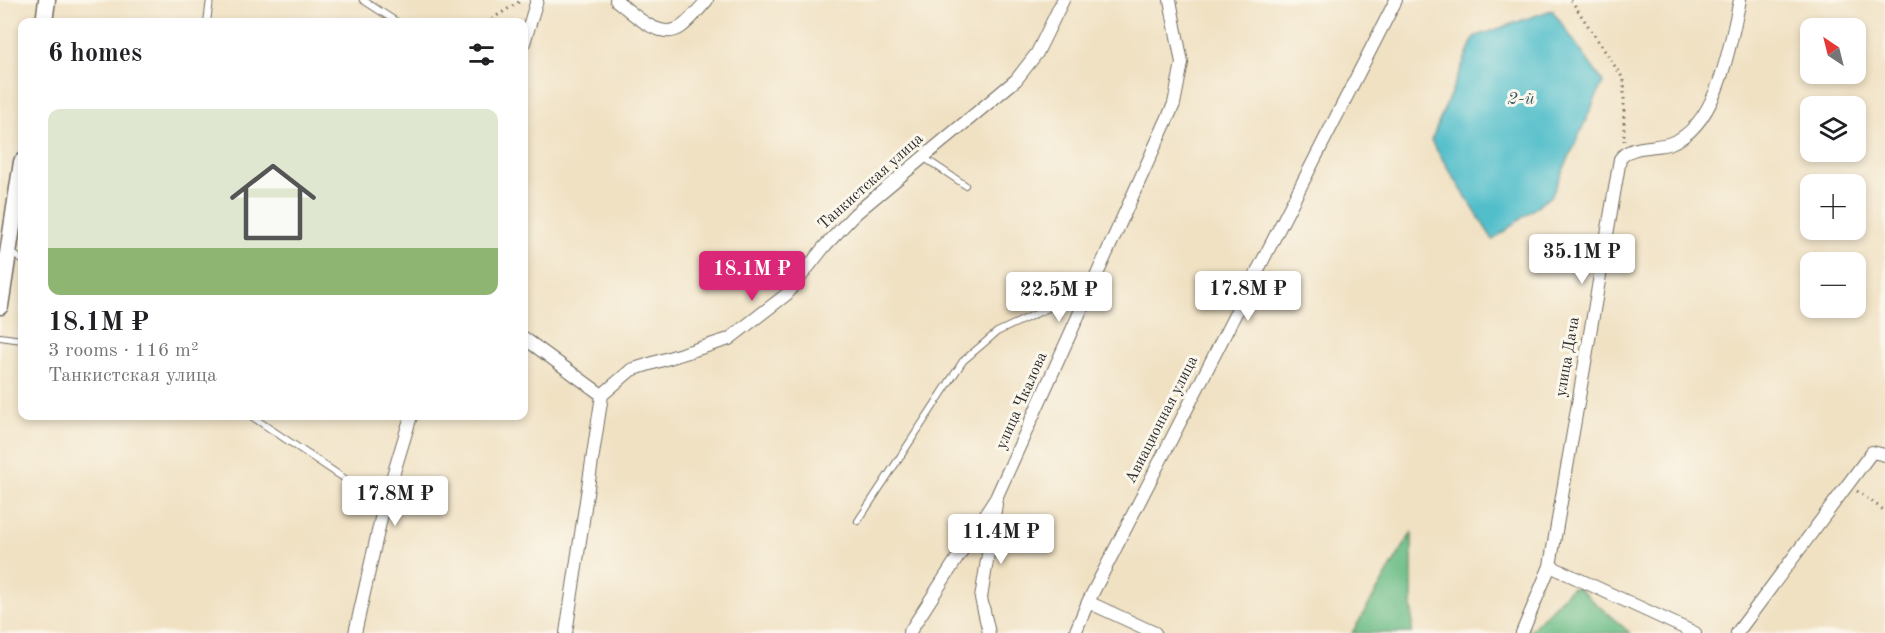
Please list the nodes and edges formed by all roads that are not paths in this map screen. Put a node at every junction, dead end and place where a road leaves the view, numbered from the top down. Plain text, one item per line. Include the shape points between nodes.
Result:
1 (47, 0) edge
2 (210, 0) edge
3 (363, 0) edge
4 (537, 0) edge
5 (616, 0) edge
6 (707, 0) edge
7 (1063, 0) edge
8 (1170, 0) edge
9 (1396, 0) edge
10 (1740, 0) edge
11 (45, 18) edge
12 (208, 18) edge
13 (391, 18) edge
14 (528, 30) edge
15 (923, 157) junction
16 (965, 185) dead end
17 (18, 192) edge
18 (11, 245) edge
19 (1091, 288) junction
20 (0, 306) edge
21 (0, 337) edge
22 (18, 339) edge
23 (528, 341) edge
24 (602, 395) junction
25 (257, 420) edge
26 (410, 420) edge
27 (1885, 455) edge
28 (996, 498) junction
29 (384, 505) junction
30 (858, 521) dead end
31 (1550, 566) junction
32 (1088, 602) junction
33 (356, 633) edge
34 (566, 633) edge
35 (909, 633) edge
36 (989, 633) edge
37 (1075, 633) edge
38 (1155, 633) edge
39 (1522, 633) edge
40 (1695, 633) edge
41 (1737, 633) edge

1 - 11 main road
2 - 12 lane
3 - 13 lane
4 - 14 street
5 - 6 street via 641,21 664,31 680,29
7 - 15 street, Танкистская улица via 1037,53 1016,80
8 - 19 street, улица Чкалова via 1182,63 1174,104
9 - 32 street, Авиационная улица
10 - 31 street, улица Дача via 1710,108 1695,128 1671,143 1624,153 1620,159
15 - 16 lane
15 - 24 street, Танкистская улица via 855,214 787,294 729,339 631,369
17 - 18 main road
18 - 20 main road
19 - 28 street, улица Чкалова
19 - 30 lane via 997,332 963,361
21 - 22 lane
23 - 24 street
24 - 34 street
25 - 29 lane
26 - 29 street
27 - 41 street via 1872,452
28 - 35 street, улица Чкалова
28 - 36 street via 981,598
29 - 33 street
31 - 39 street, улица Дача
31 - 40 street
32 - 37 street, Авиационная улица
32 - 38 street

